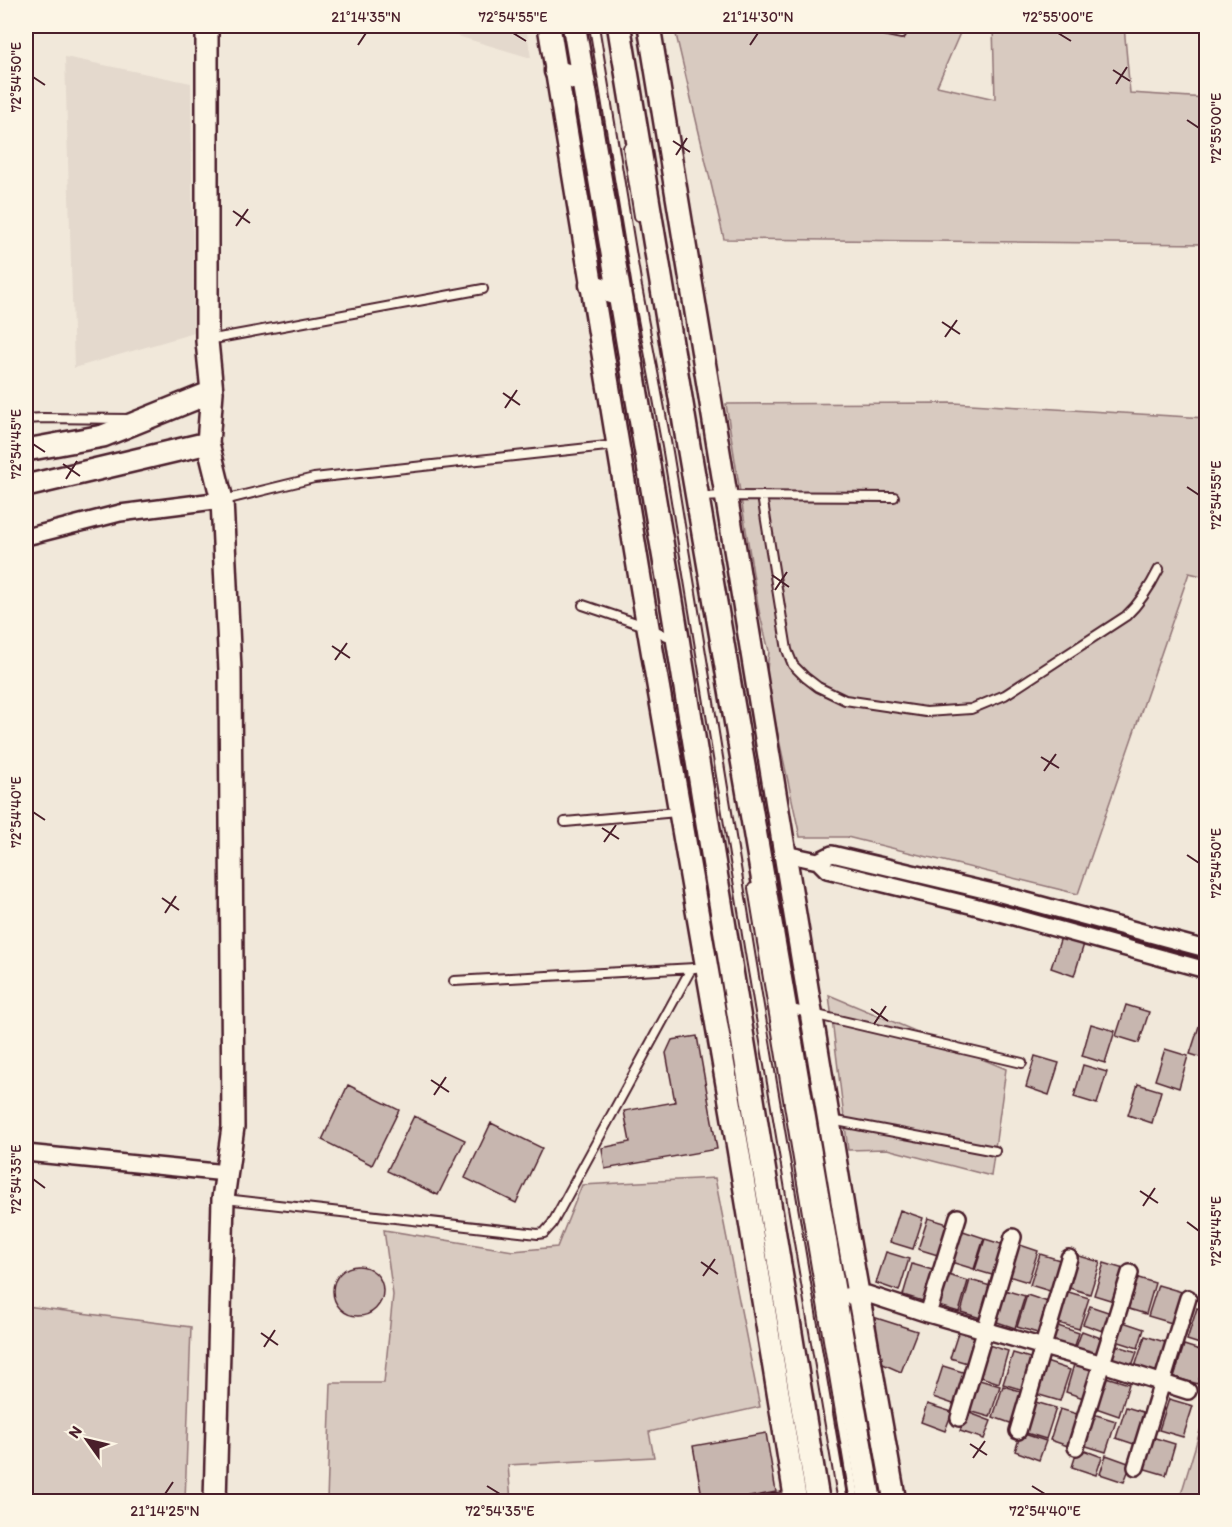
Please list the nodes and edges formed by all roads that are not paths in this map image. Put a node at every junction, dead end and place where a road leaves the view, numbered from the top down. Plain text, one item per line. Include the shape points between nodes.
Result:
1 (207, 26) edge
2 (549, 26) edge
3 (574, 26) edge
4 (594, 26) edge
5 (619, 26) edge
6 (649, 26) edge
7 (863, 26) edge
8 (901, 34) dead end
9 (556, 71) junction
10 (583, 81) junction
11 (627, 144) dead end
12 (640, 220) dead end
13 (591, 285) junction
14 (483, 289) dead end
15 (620, 294) junction
16 (207, 341) junction
17 (212, 392) junction
18 (26, 419) edge
19 (145, 419) junction
20 (208, 443) junction
21 (618, 445) junction
22 (26, 450) edge
23 (26, 486) edge
24 (726, 496) junction
25 (762, 496) junction
26 (894, 497) dead end
27 (697, 498) junction
28 (222, 500) junction
29 (26, 537) edge
30 (1159, 569) dead end
31 (583, 605) dead end
32 (648, 627) junction
33 (677, 641) junction
34 (680, 812) junction
35 (565, 822) dead end
36 (785, 854) junction
37 (818, 861) junction
38 (751, 876) dead end
39 (1206, 949) edge
40 (730, 964) junction
41 (699, 968) junction
42 (1206, 970) edge
43 (454, 981) dead end
44 (784, 1008) junction
45 (811, 1013) junction
46 (1022, 1063) dead end
47 (816, 1117) junction
48 (995, 1151) dead end
49 (26, 1153) edge
50 (226, 1173) junction
51 (223, 1199) junction
52 (958, 1217) dead end
53 (1013, 1237) dead end
54 (1069, 1258) dead end
55 (1130, 1273) dead end
56 (858, 1294) junction
57 (835, 1298) junction
58 (1188, 1298) dead end
59 (928, 1314) junction
60 (985, 1330) junction
61 (1043, 1346) junction
62 (1103, 1364) junction
63 (1162, 1383) junction
64 (1188, 1391) dead end
65 (959, 1418) dead end
66 (1018, 1431) dead end
67 (1076, 1447) dead end
68 (1136, 1467) dead end
69 (795, 1498) edge
70 (215, 1502) edge
71 (758, 1502) edge
72 (818, 1502) edge
73 (843, 1502) edge
74 (855, 1502) edge
75 (870, 1502) edge
76 (895, 1502) edge

1 - 16 street
2 - 9 street
3 - 10 main road
4 - 73 lane
5 - 27 main road
6 - 24 street
7 - 8 lane
9 - 10 main road
9 - 13 street
10 - 15 main road
11 - 12 lane
13 - 15 main road
13 - 21 street
14 - 16 lane
15 - 33 main road
16 - 17 street
17 - 19 street
17 - 20 street
18 - 19 lane
19 - 22 street via 103,436
20 - 23 street
20 - 28 street
21 - 28 lane via 314,478
21 - 32 street
24 - 25 lane
24 - 27 lane
24 - 36 street
25 - 26 lane
25 - 30 lane via 787,650 793,665 818,687 845,700 926,712 971,709 987,703 1126,616 1139,603
27 - 44 main road
28 - 29 street via 120,513
28 - 50 street via 230,670 233,1115
31 - 32 lane
32 - 33 lane
32 - 34 street
33 - 40 main road
34 - 35 lane
34 - 41 street
36 - 37 street
36 - 45 street
37 - 39 street via 832,854
37 - 42 street via 827,870
38 - 74 lane
40 - 41 lane
40 - 72 main road
41 - 43 lane
41 - 51 lane via 544,1233
41 - 69 street
44 - 45 lane
44 - 47 main road
45 - 46 lane
45 - 47 street
47 - 48 lane
47 - 56 street
47 - 57 main road
49 - 50 street
50 - 51 street
51 - 70 street
52 - 59 street
53 - 60 street
54 - 61 street
55 - 62 street
56 - 57 street
56 - 59 street
56 - 76 street
57 - 75 main road
58 - 63 street
59 - 60 street
60 - 61 street
60 - 65 street
61 - 62 street
61 - 66 street
62 - 63 street
62 - 67 street
63 - 64 street
63 - 68 street
69 - 71 lane

